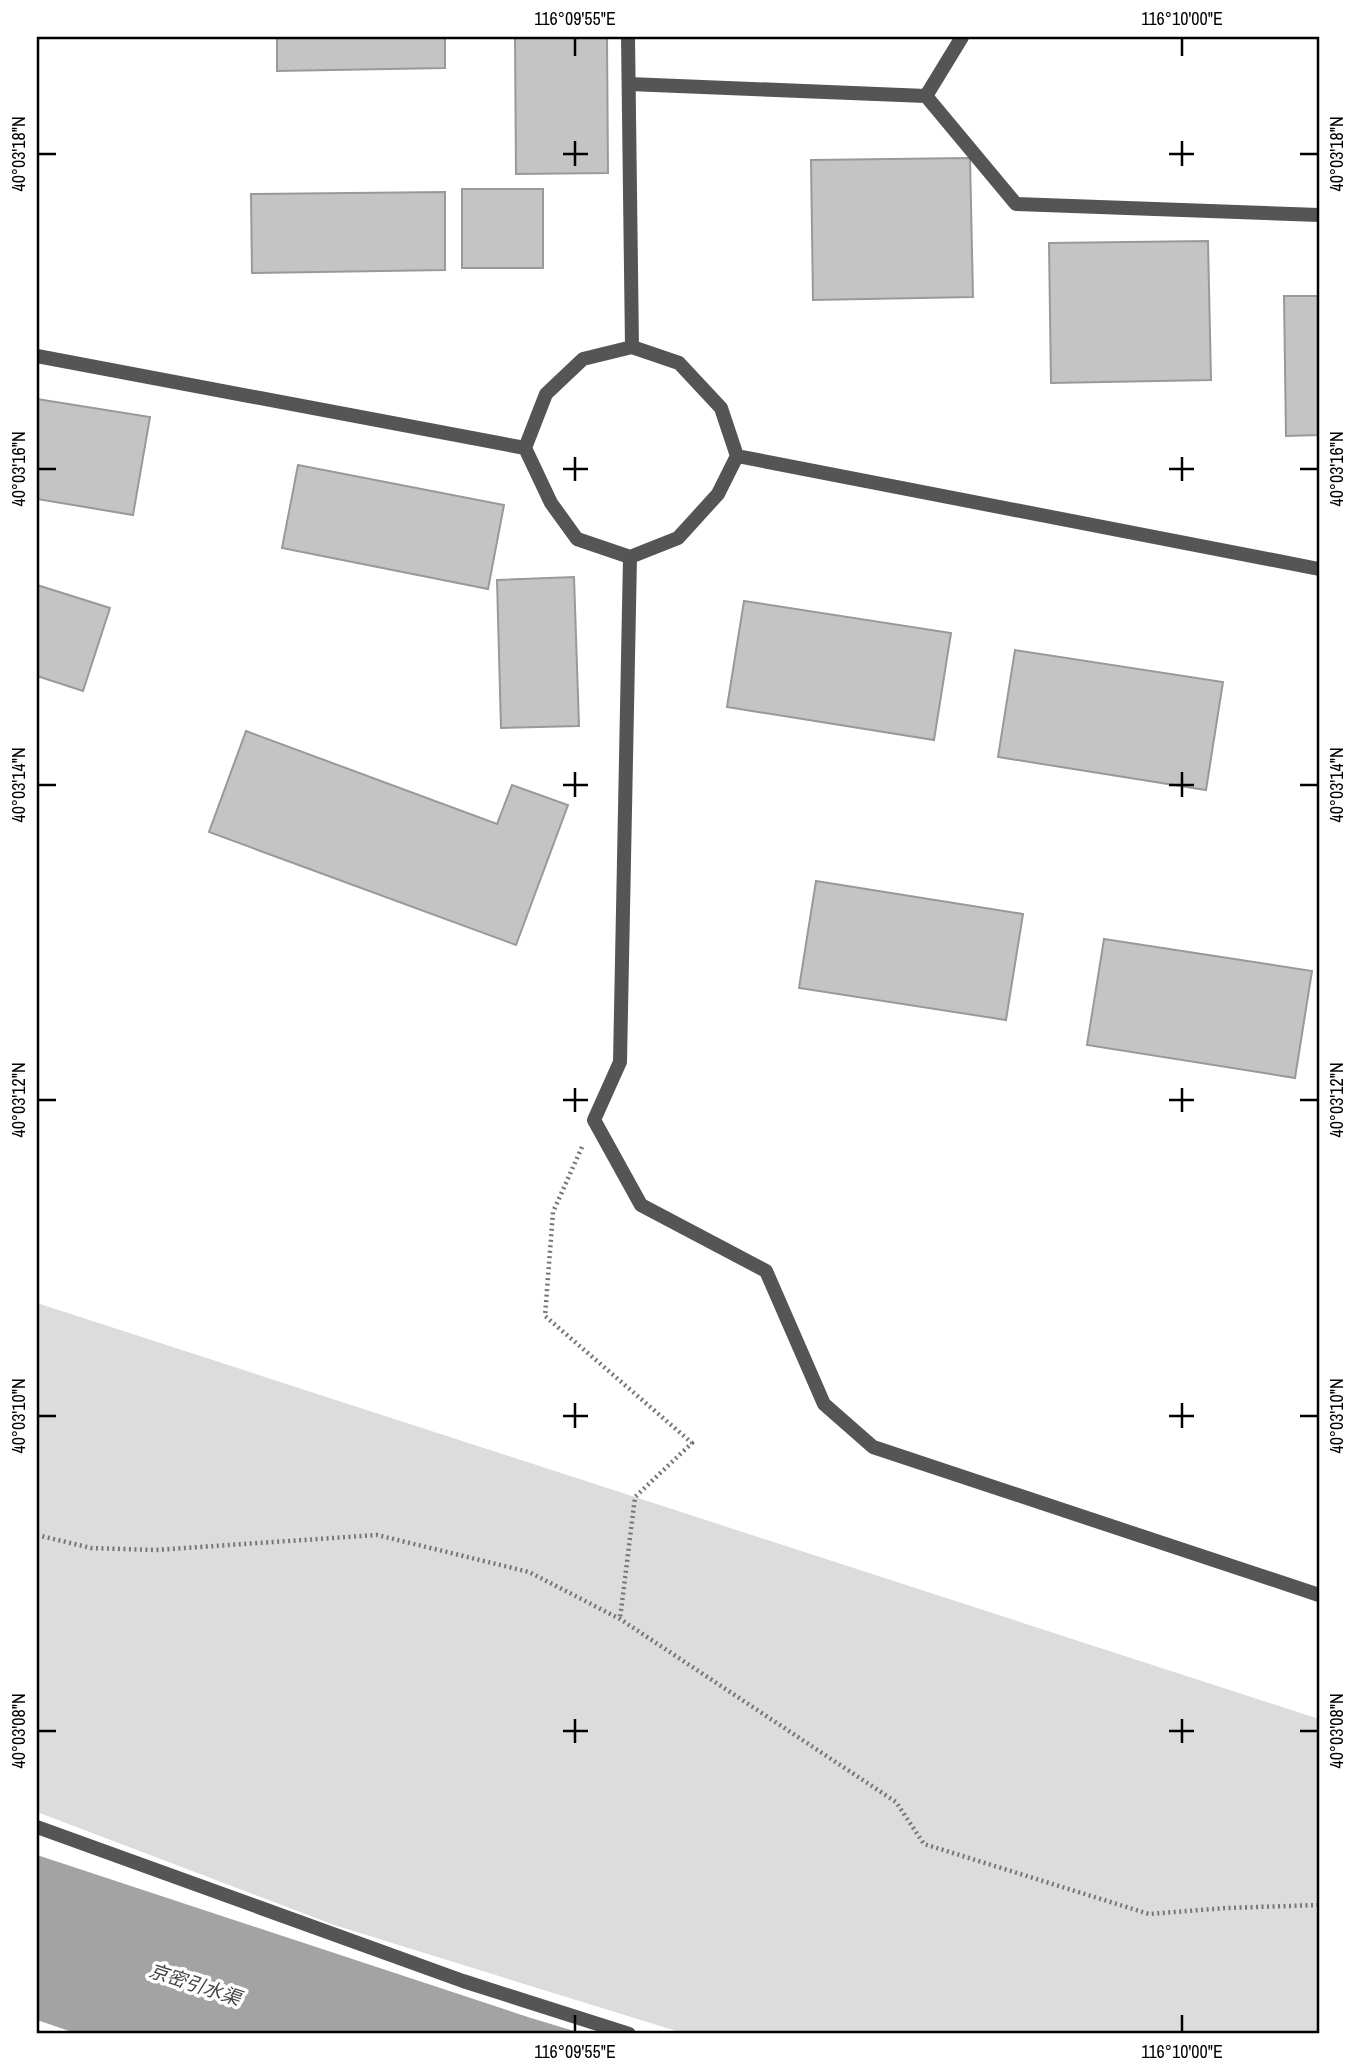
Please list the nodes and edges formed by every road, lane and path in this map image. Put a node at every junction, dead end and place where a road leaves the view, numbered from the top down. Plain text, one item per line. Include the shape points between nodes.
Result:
1 (628, 37) edge
2 (962, 37) edge
3 (629, 84) junction
4 (926, 96) junction
5 (1319, 215) edge
6 (632, 347) junction
7 (37, 356) edge
8 (525, 448) junction
9 (737, 456) junction
10 (630, 557) junction
11 (1319, 569) edge
12 (594, 1120) junction
13 (37, 1535) edge
14 (1319, 1595) edge
15 (620, 1619) junction
16 (37, 1826) edge
17 (1319, 1905) edge
18 (629, 2034) edge

1 - 3 street
2 - 4 street
3 - 4 street
3 - 6 street
4 - 5 street via 1016,204
6 - 8 street via 583,359 546,394
6 - 9 street via 679,363 721,408
7 - 8 street
8 - 10 street via 551,503 577,539
9 - 10 street via 718,494 678,538
9 - 11 street
10 - 12 street via 620,1062
12 - 14 street via 641,1205 766,1271 824,1404 873,1447
12 - 15 path via 553,1212 545,1316 692,1443 635,1497
13 - 15 path via 91,1548 155,1550 377,1535 529,1572
15 - 17 path via 896,1802 924,1844 1149,1914
16 - 18 street via 463,1981

